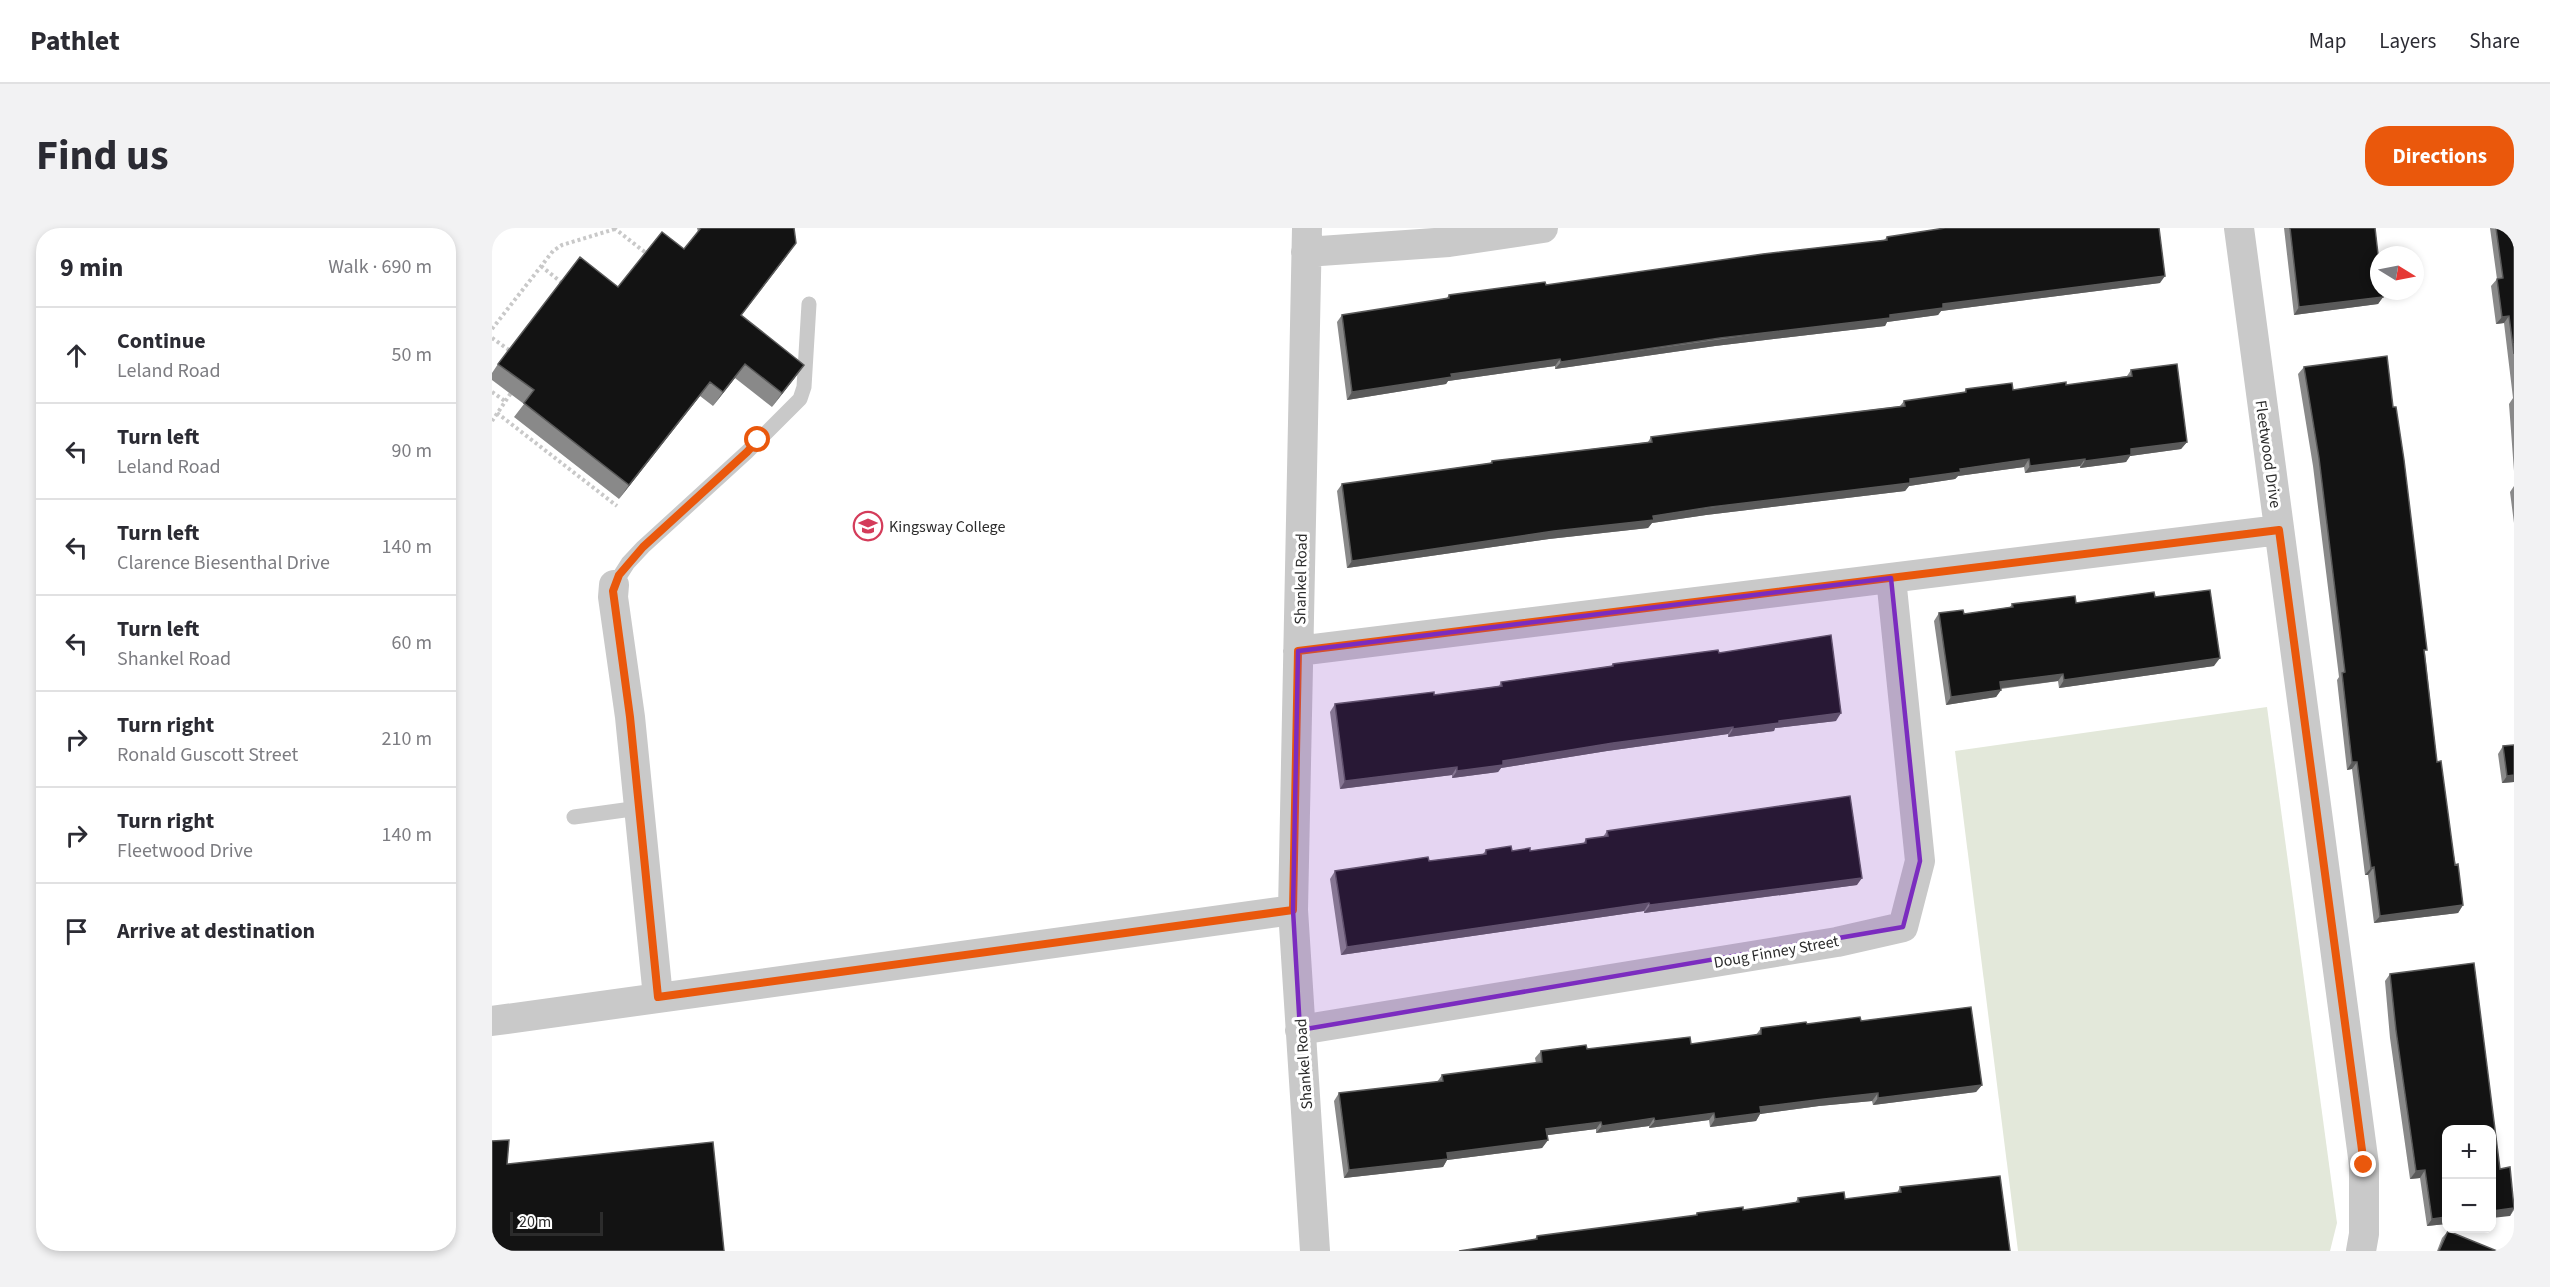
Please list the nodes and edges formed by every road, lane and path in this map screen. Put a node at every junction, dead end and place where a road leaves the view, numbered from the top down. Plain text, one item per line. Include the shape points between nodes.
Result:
1 (1543, 228) edge
2 (2240, 228) edge
3 (614, 229) edge
4 (1307, 240) edge
5 (646, 254) edge
6 (540, 266) junction
7 (561, 282) edge
8 (809, 304) dead end
9 (492, 329) edge
10 (492, 338) edge
11 (509, 350) edge
12 (507, 381) edge
13 (492, 392) edge
14 (505, 401) junction
15 (497, 413) junction
16 (492, 421) edge
17 (617, 506) edge
18 (2279, 530) junction
19 (1891, 578) junction
20 (614, 585) joint
21 (1298, 651) junction
22 (639, 808) junction
23 (574, 817) dead end
24 (1293, 910) junction
25 (658, 997) junction
26 (492, 1021) edge
27 (1300, 1030) junction
28 (1315, 1251) edge
29 (2361, 1251) edge

1 - 4 street, Shankel Road via 1449,242
2 - 18 street, Fleetwood Drive
3 - 5 path
3 - 6 path via 562,245
4 - 21 street, Shankel Road
6 - 7 path
6 - 9 path
8 - 20 lane via 800,399 643,547
10 - 11 path
12 - 14 path via 517,388
13 - 14 path
14 - 15 path
15 - 16 path
15 - 17 path
18 - 19 street
18 - 29 street, Fleetwood Drive via 2364,1165
19 - 21 street
19 - 27 street, Doug Finney Street via 1920,861 1903,927 1837,942
20 - 22 street
21 - 24 street, Shankel Road
22 - 23 lane
22 - 25 street
24 - 25 street
24 - 27 street, Shankel Road
25 - 26 street
27 - 28 street, Shankel Road

